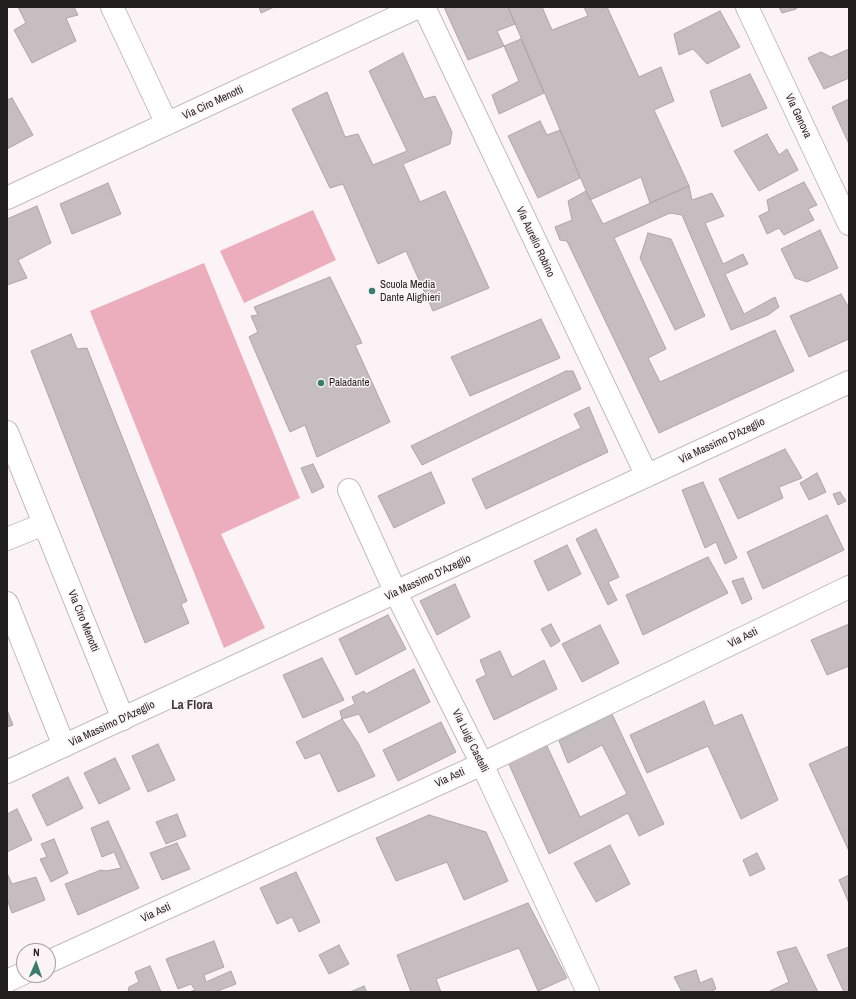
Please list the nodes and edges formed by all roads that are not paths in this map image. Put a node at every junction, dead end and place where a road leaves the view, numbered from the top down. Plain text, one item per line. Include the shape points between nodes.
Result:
1 (112, 7) edge
2 (418, 7) edge
3 (424, 7) edge
4 (747, 7) edge
5 (167, 124) junction
6 (7, 198) edge
7 (849, 224) edge
8 (849, 382) edge
9 (7, 432) edge
10 (647, 476) junction
11 (349, 490) dead end
12 (44, 524) junction
13 (7, 539) edge
14 (849, 587) edge
15 (396, 593) junction
16 (7, 603) edge
17 (123, 719) junction
18 (64, 746) junction
19 (482, 764) junction
20 (7, 772) edge
21 (56, 958) edge
22 (588, 992) edge

1 - 5 street
2 - 5 street, Via Ciro Menotti
3 - 10 street, Via Aurelio Robino
4 - 7 street, Via Genova
5 - 6 street, Via Ciro Menotti
8 - 10 street, Via Massimo D'Azeglio
9 - 12 street, Via Ciro Menotti
10 - 15 street, Via Massimo D'Azeglio
11 - 15 street, Via Luigi Castelli
12 - 13 street
12 - 17 street, Via Ciro Menotti
14 - 19 street, Via Asti
15 - 17 street, Via Massimo D'Azeglio
15 - 19 street, Via Luigi Castelli
16 - 18 street
17 - 18 street, Via Massimo D'Azeglio
18 - 20 street, Via Massimo D'Azeglio
19 - 21 street, Via Asti
19 - 22 street, Via Luigi Castelli

